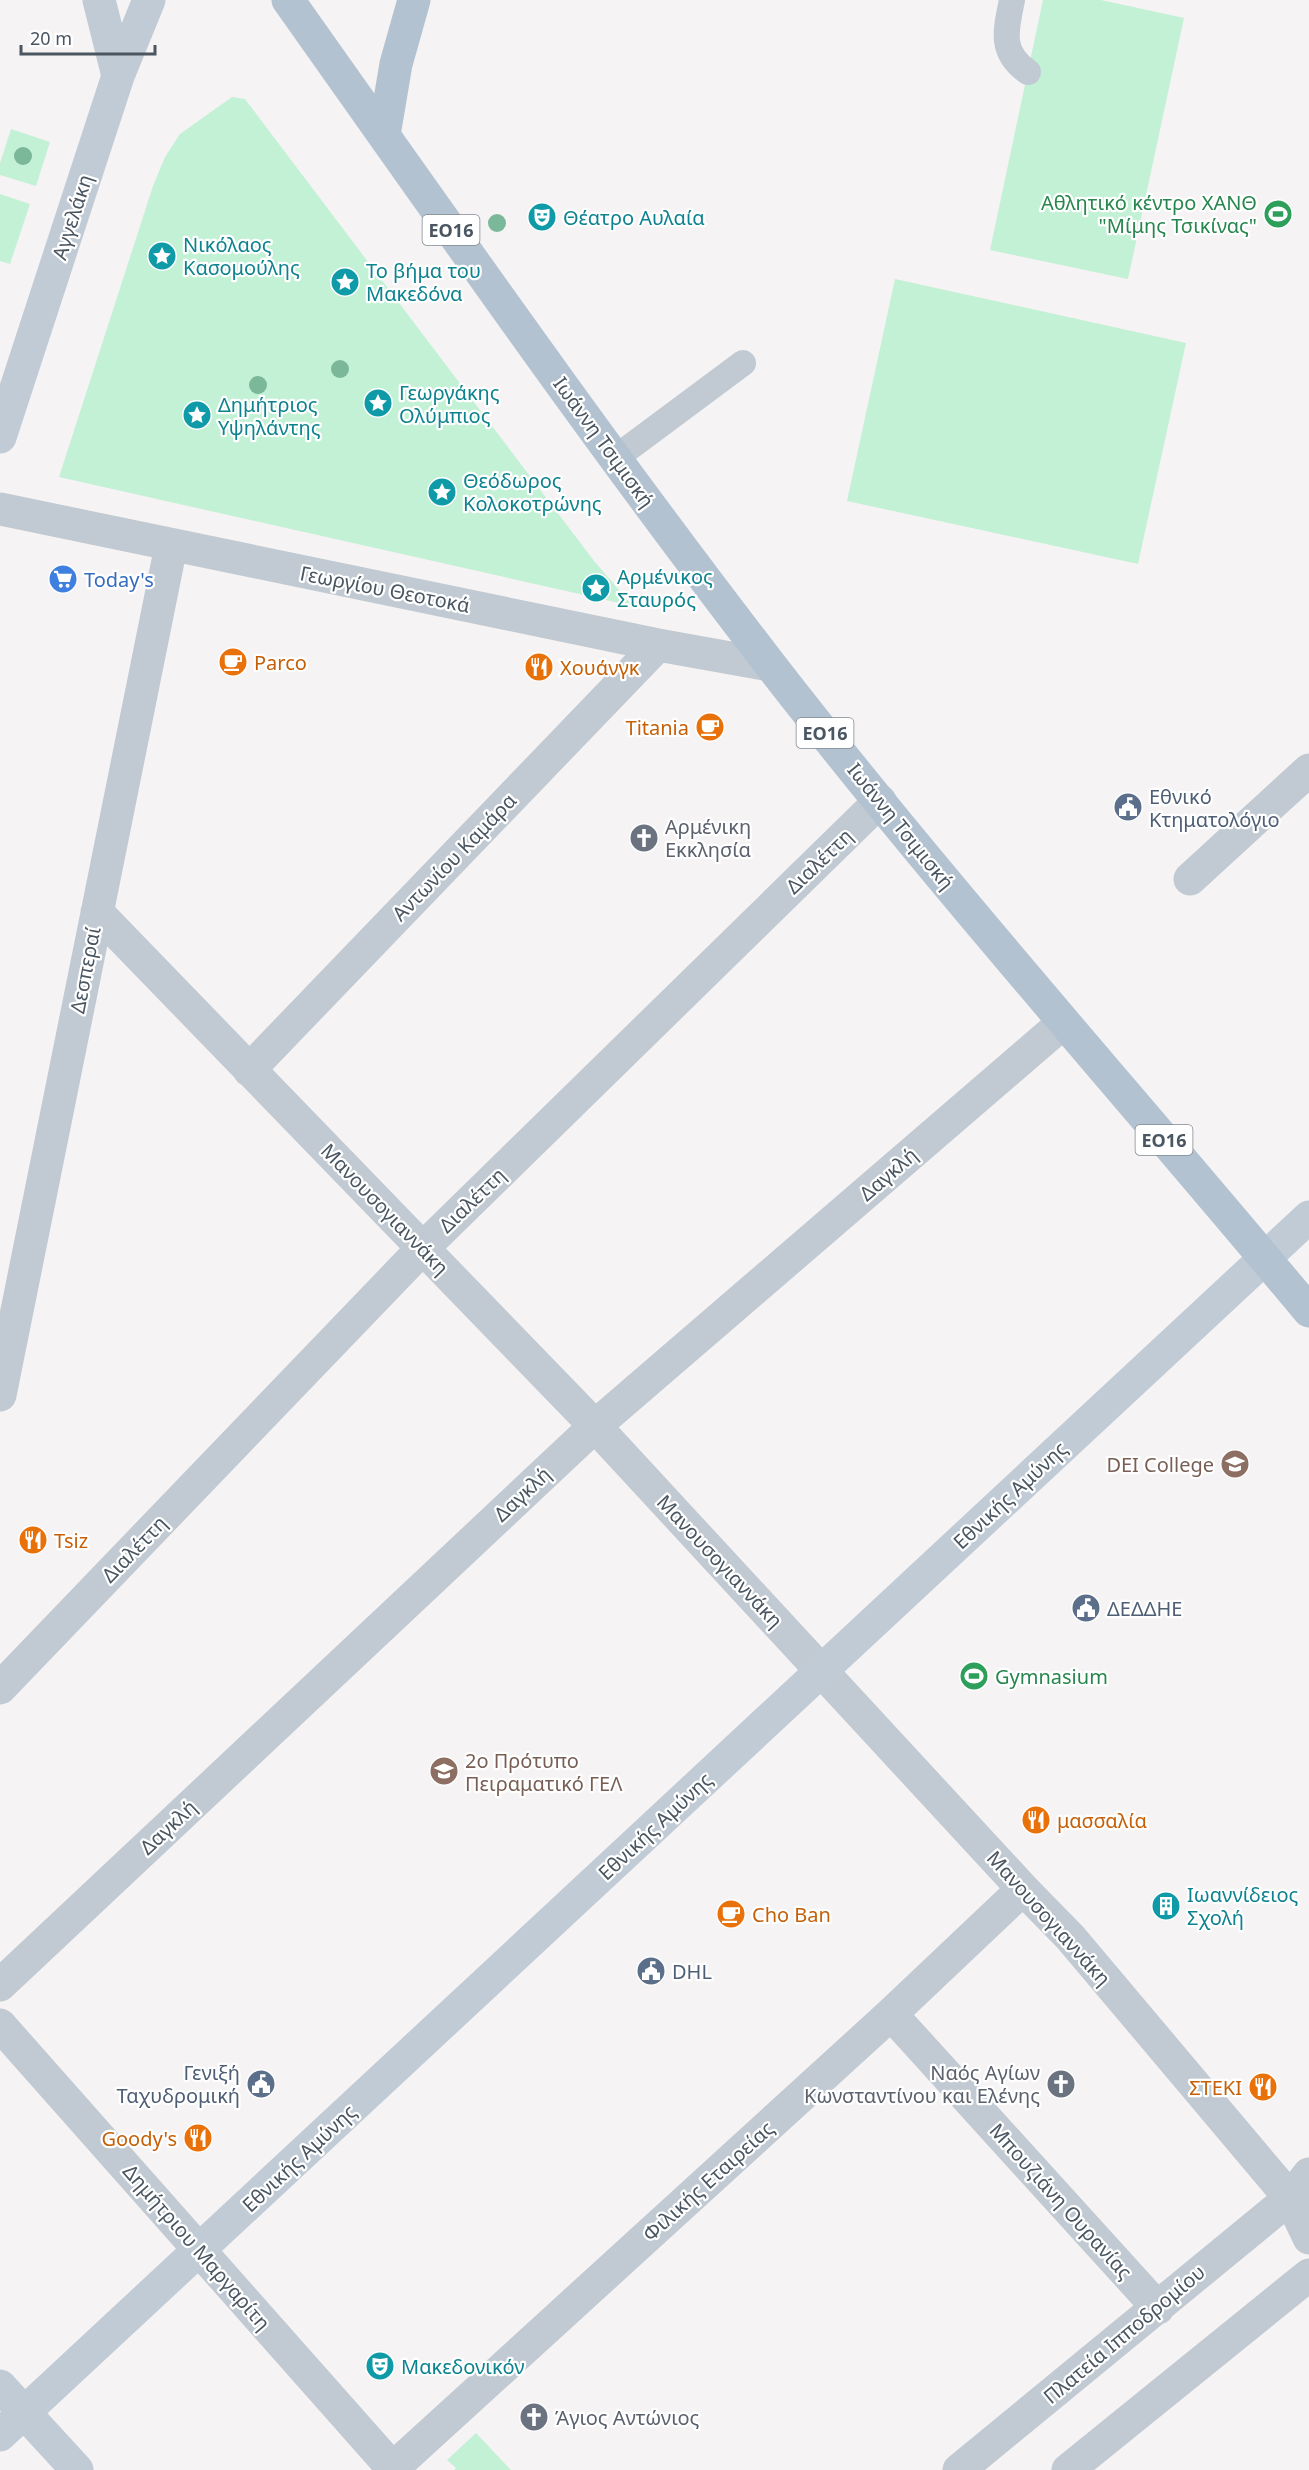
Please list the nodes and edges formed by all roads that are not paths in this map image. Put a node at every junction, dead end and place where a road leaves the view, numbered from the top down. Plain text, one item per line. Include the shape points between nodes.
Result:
1 (99, 0) edge
2 (149, 0) edge
3 (288, 0) edge
4 (414, 0) edge
5 (1012, 0) edge
6 (1028, 72) dead end
7 (118, 76) junction
8 (384, 135) junction
9 (743, 363) dead end
10 (0, 437) edge
11 (614, 459) junction
12 (0, 509) edge
13 (171, 546) junction
14 (658, 645) junction
15 (770, 665) junction
16 (1309, 770) edge
17 (880, 801) junction
18 (1190, 879) dead end
19 (97, 912) junction
20 (1063, 1023) junction
21 (249, 1070) junction
22 (1309, 1217) edge
23 (423, 1248) junction
24 (1265, 1258) junction
25 (9, 1300) edge
26 (1309, 1311) edge
27 (0, 1395) edge
28 (595, 1426) junction
29 (822, 1671) junction
30 (0, 1688) edge
31 (1023, 1889) junction
32 (0, 1985) edge
33 (891, 2014) junction
34 (0, 2025) edge
35 (1299, 2186) edge
36 (1309, 2238) edge
37 (200, 2250) junction
38 (1309, 2275) edge
39 (1158, 2308) junction
40 (0, 2386) edge
41 (24, 2413) junction
42 (0, 2435) edge
43 (77, 2470) edge
44 (393, 2470) edge
45 (958, 2470) edge
46 (1068, 2470) edge

1 - 7 main road
2 - 7 main road, Αγγελάκη
3 - 8 main road, Ιωάννη Τσιμισκή / ΕΟ16
4 - 8 main road via 396,64
5 - 6 lane via 1005,32 1007,46 1012,57
7 - 10 main road, Αγγελάκη
8 - 11 main road, Ιωάννη Τσιμισκή / ΕΟ16
9 - 11 lane
11 - 15 main road, Ιωάννη Τσιμισκή / ΕΟ16
12 - 13 street, Γεωργίου Θεοτοκά
13 - 14 street, Γεωργίου Θεοτοκά
13 - 19 street, Δεσπεραί
14 - 15 street, Γεωργίου Θεοτοκά
14 - 21 street, Αντωνίου Καμάρα
15 - 17 main road, Ιωάννη Τσιμισκή / ΕΟ16
16 - 18 street
17 - 20 main road, Ιωάννη Τσιμισκή / ΕΟ16
17 - 23 street, Διαλέττη
19 - 21 street, Μανουσογιαννάκη
19 - 25 street, Δεσπεραί
20 - 24 main road, Ιωάννη Τσιμισκή / ΕΟ16
20 - 28 street, Δαγκλή
21 - 23 street, Μανουσογιαννάκη
22 - 24 main road, Εθνικής Αμύνης
23 - 28 street, Μανουσογιαννάκη
23 - 30 street, Διαλέττη
24 - 26 main road, Ιωάννη Τσιμισκή / ΕΟ16
24 - 29 main road, Εθνικής Αμύνης
25 - 27 street, Δεσπεραί
28 - 29 street, Μανουσογιαννάκη
28 - 32 street, Δαγκλή
29 - 31 street, Μανουσογιαννάκη
29 - 37 main road, Εθνικής Αμύνης
31 - 33 street, Φιλικής Εταιρείας
31 - 35 street, Μανουσογιαννάκη
33 - 39 street, Μπουζιάνη Ουρανίας
33 - 44 street, Φιλικής Εταιρείας
34 - 37 street, Δημήτριου Μαργαρίτη
35 - 36 street, Μανουσογιαννάκη
35 - 39 street, Πλατεία Ιπποδρομίου
37 - 41 main road, Εθνικής Αμύνης
37 - 44 street, Δημήτριου Μαργαρίτη
38 - 46 street
39 - 45 street, Πλατεία Ιπποδρομίου
40 - 41 main road
41 - 42 main road, Εθνικής Αμύνης
41 - 43 main road

